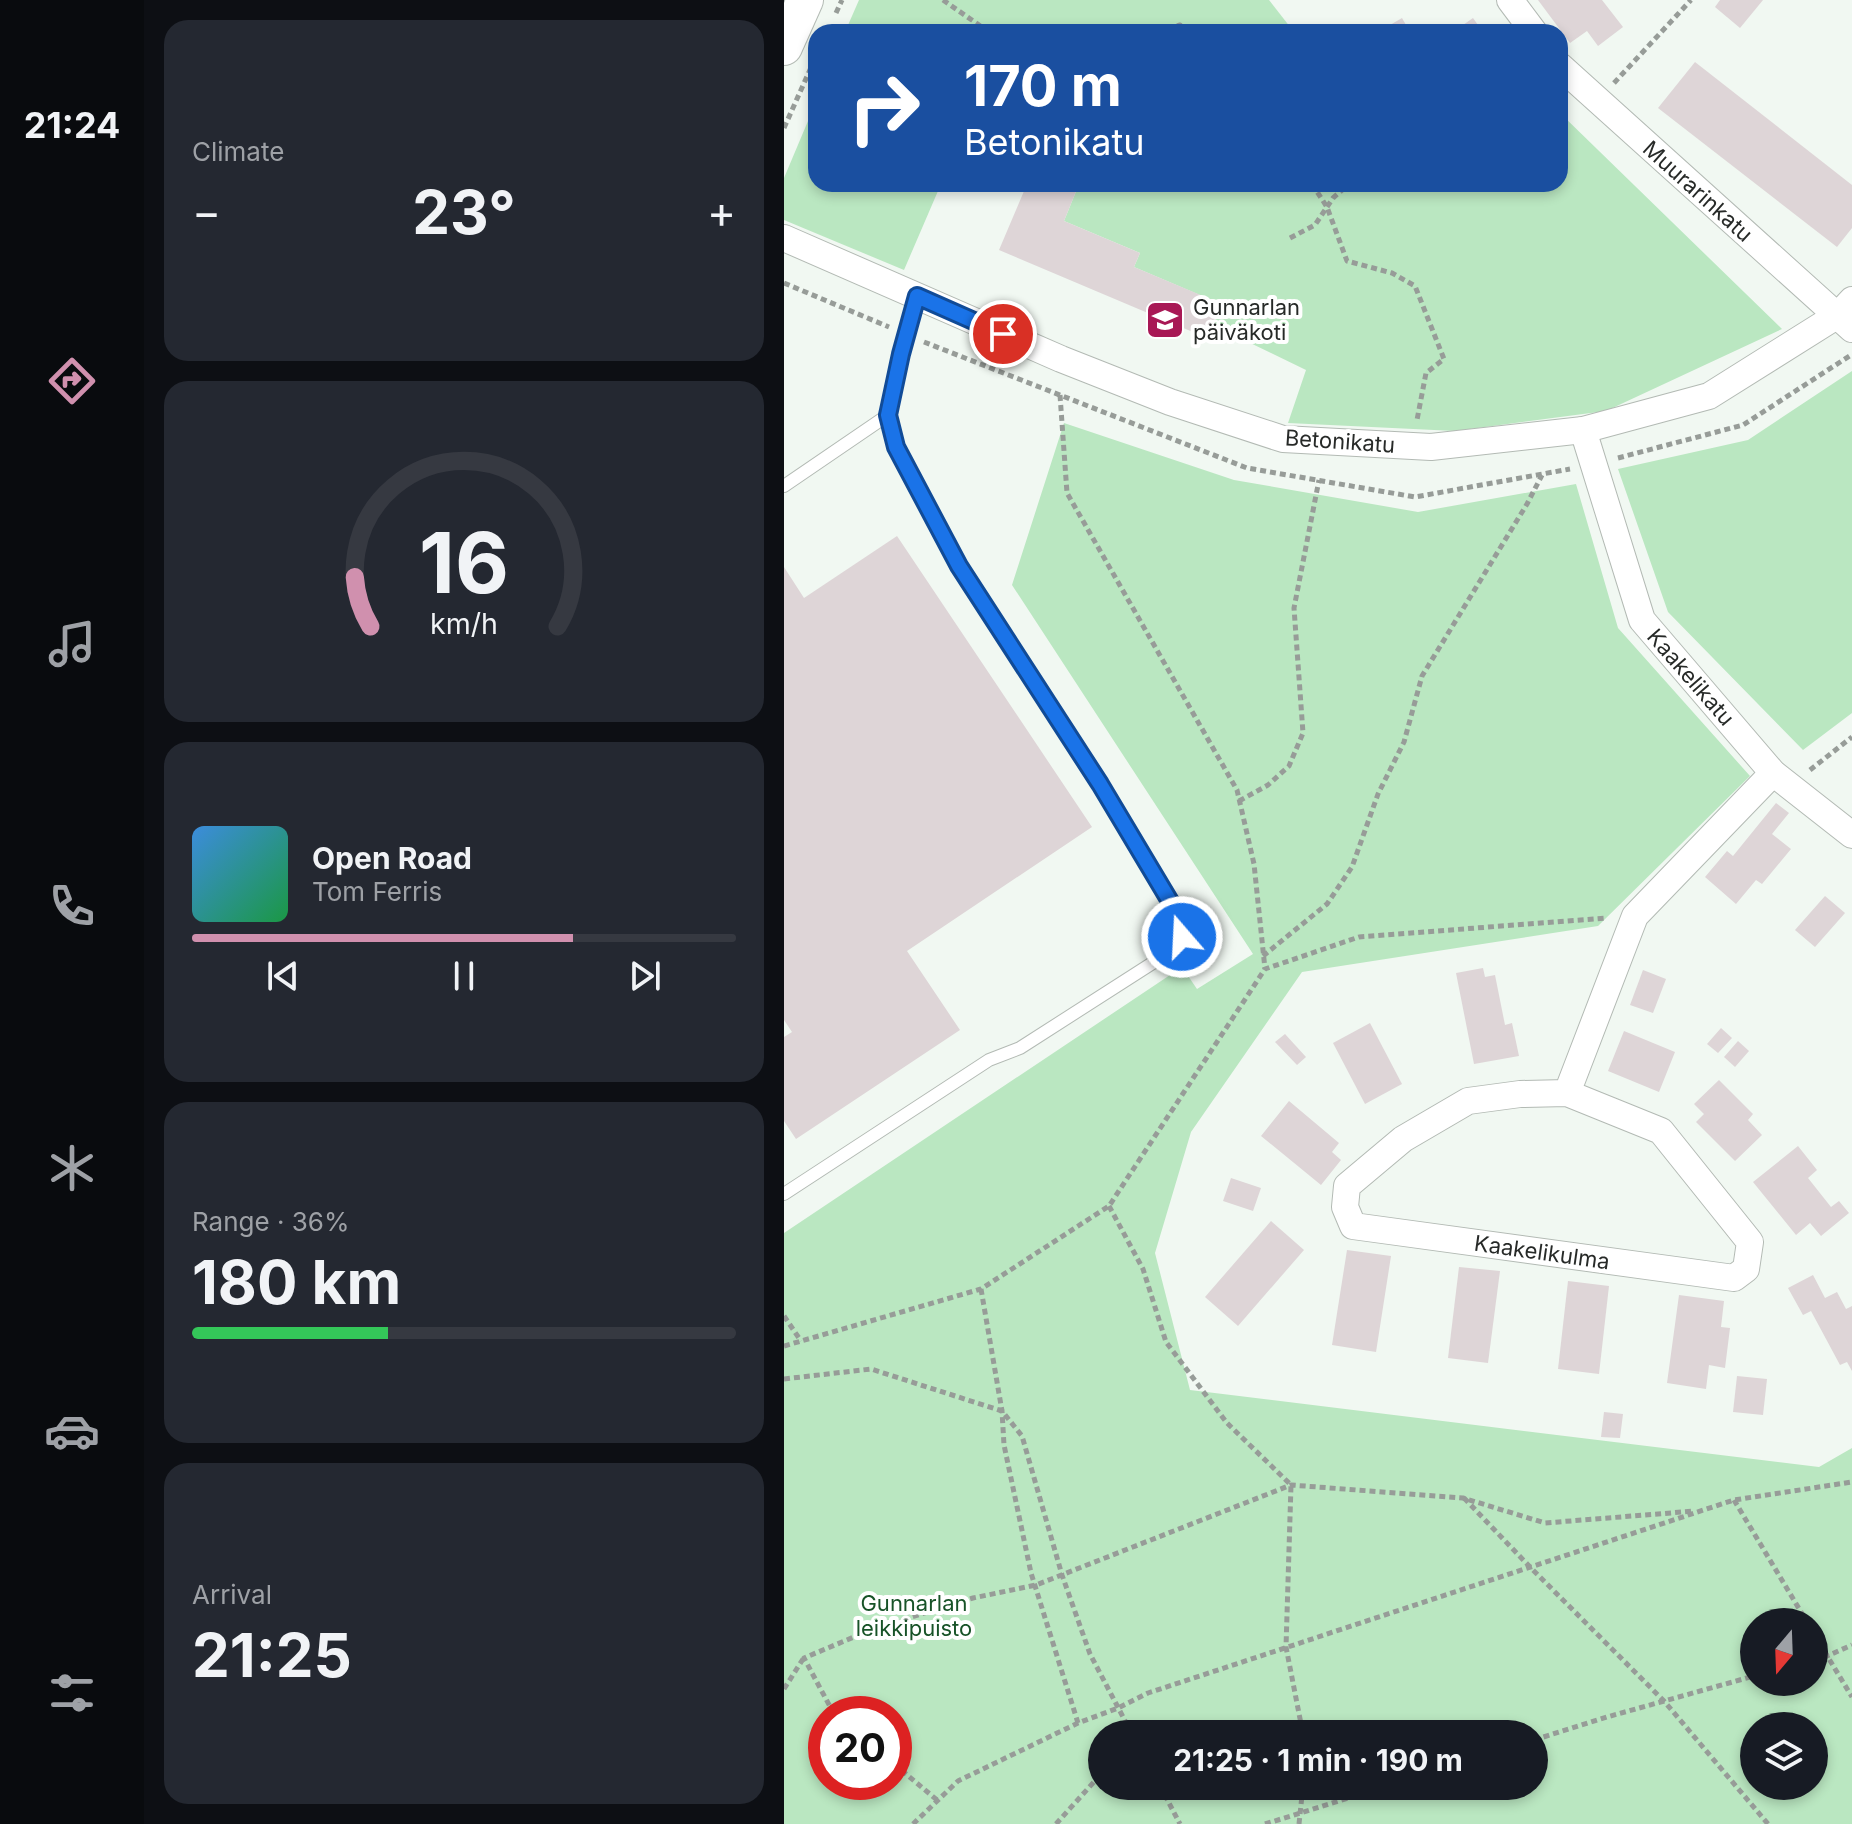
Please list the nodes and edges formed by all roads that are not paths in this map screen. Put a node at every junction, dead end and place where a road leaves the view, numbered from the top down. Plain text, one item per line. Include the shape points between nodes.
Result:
1 (805, 0) edge
2 (1510, 0) edge
3 (1528, 24) edge
4 (784, 47) edge
5 (1568, 74) edge
6 (784, 238) edge
7 (917, 296) junction
8 (1847, 315) edge
9 (888, 415) junction
10 (1583, 430) junction
11 (784, 486) edge
12 (1782, 779) junction
13 (1852, 835) edge
14 (1567, 1093) junction
15 (784, 1194) edge

1 - 4 street
2 - 3 street
5 - 8 street, Muurarinkatu
6 - 7 street, Betonikatu
7 - 9 lane
7 - 10 street, Betonikatu via 1170,402 1283,439 1431,447
8 - 10 street, Betonikatu via 1709,396
9 - 11 lane
9 - 15 lane via 896,447 959,566 1100,784 1174,908 1182,937 1176,948 1128,979 1020,1048 989,1060
10 - 12 street, Kaakelikatu via 1642,620
12 - 13 street, Kaakelikatu
12 - 14 street via 1635,916
14 - 14 street, Kaakelikulma via 1661,1131 1750,1242 1746,1269 1734,1278 1353,1226 1345,1207 1347,1186 1403,1139 1468,1101

